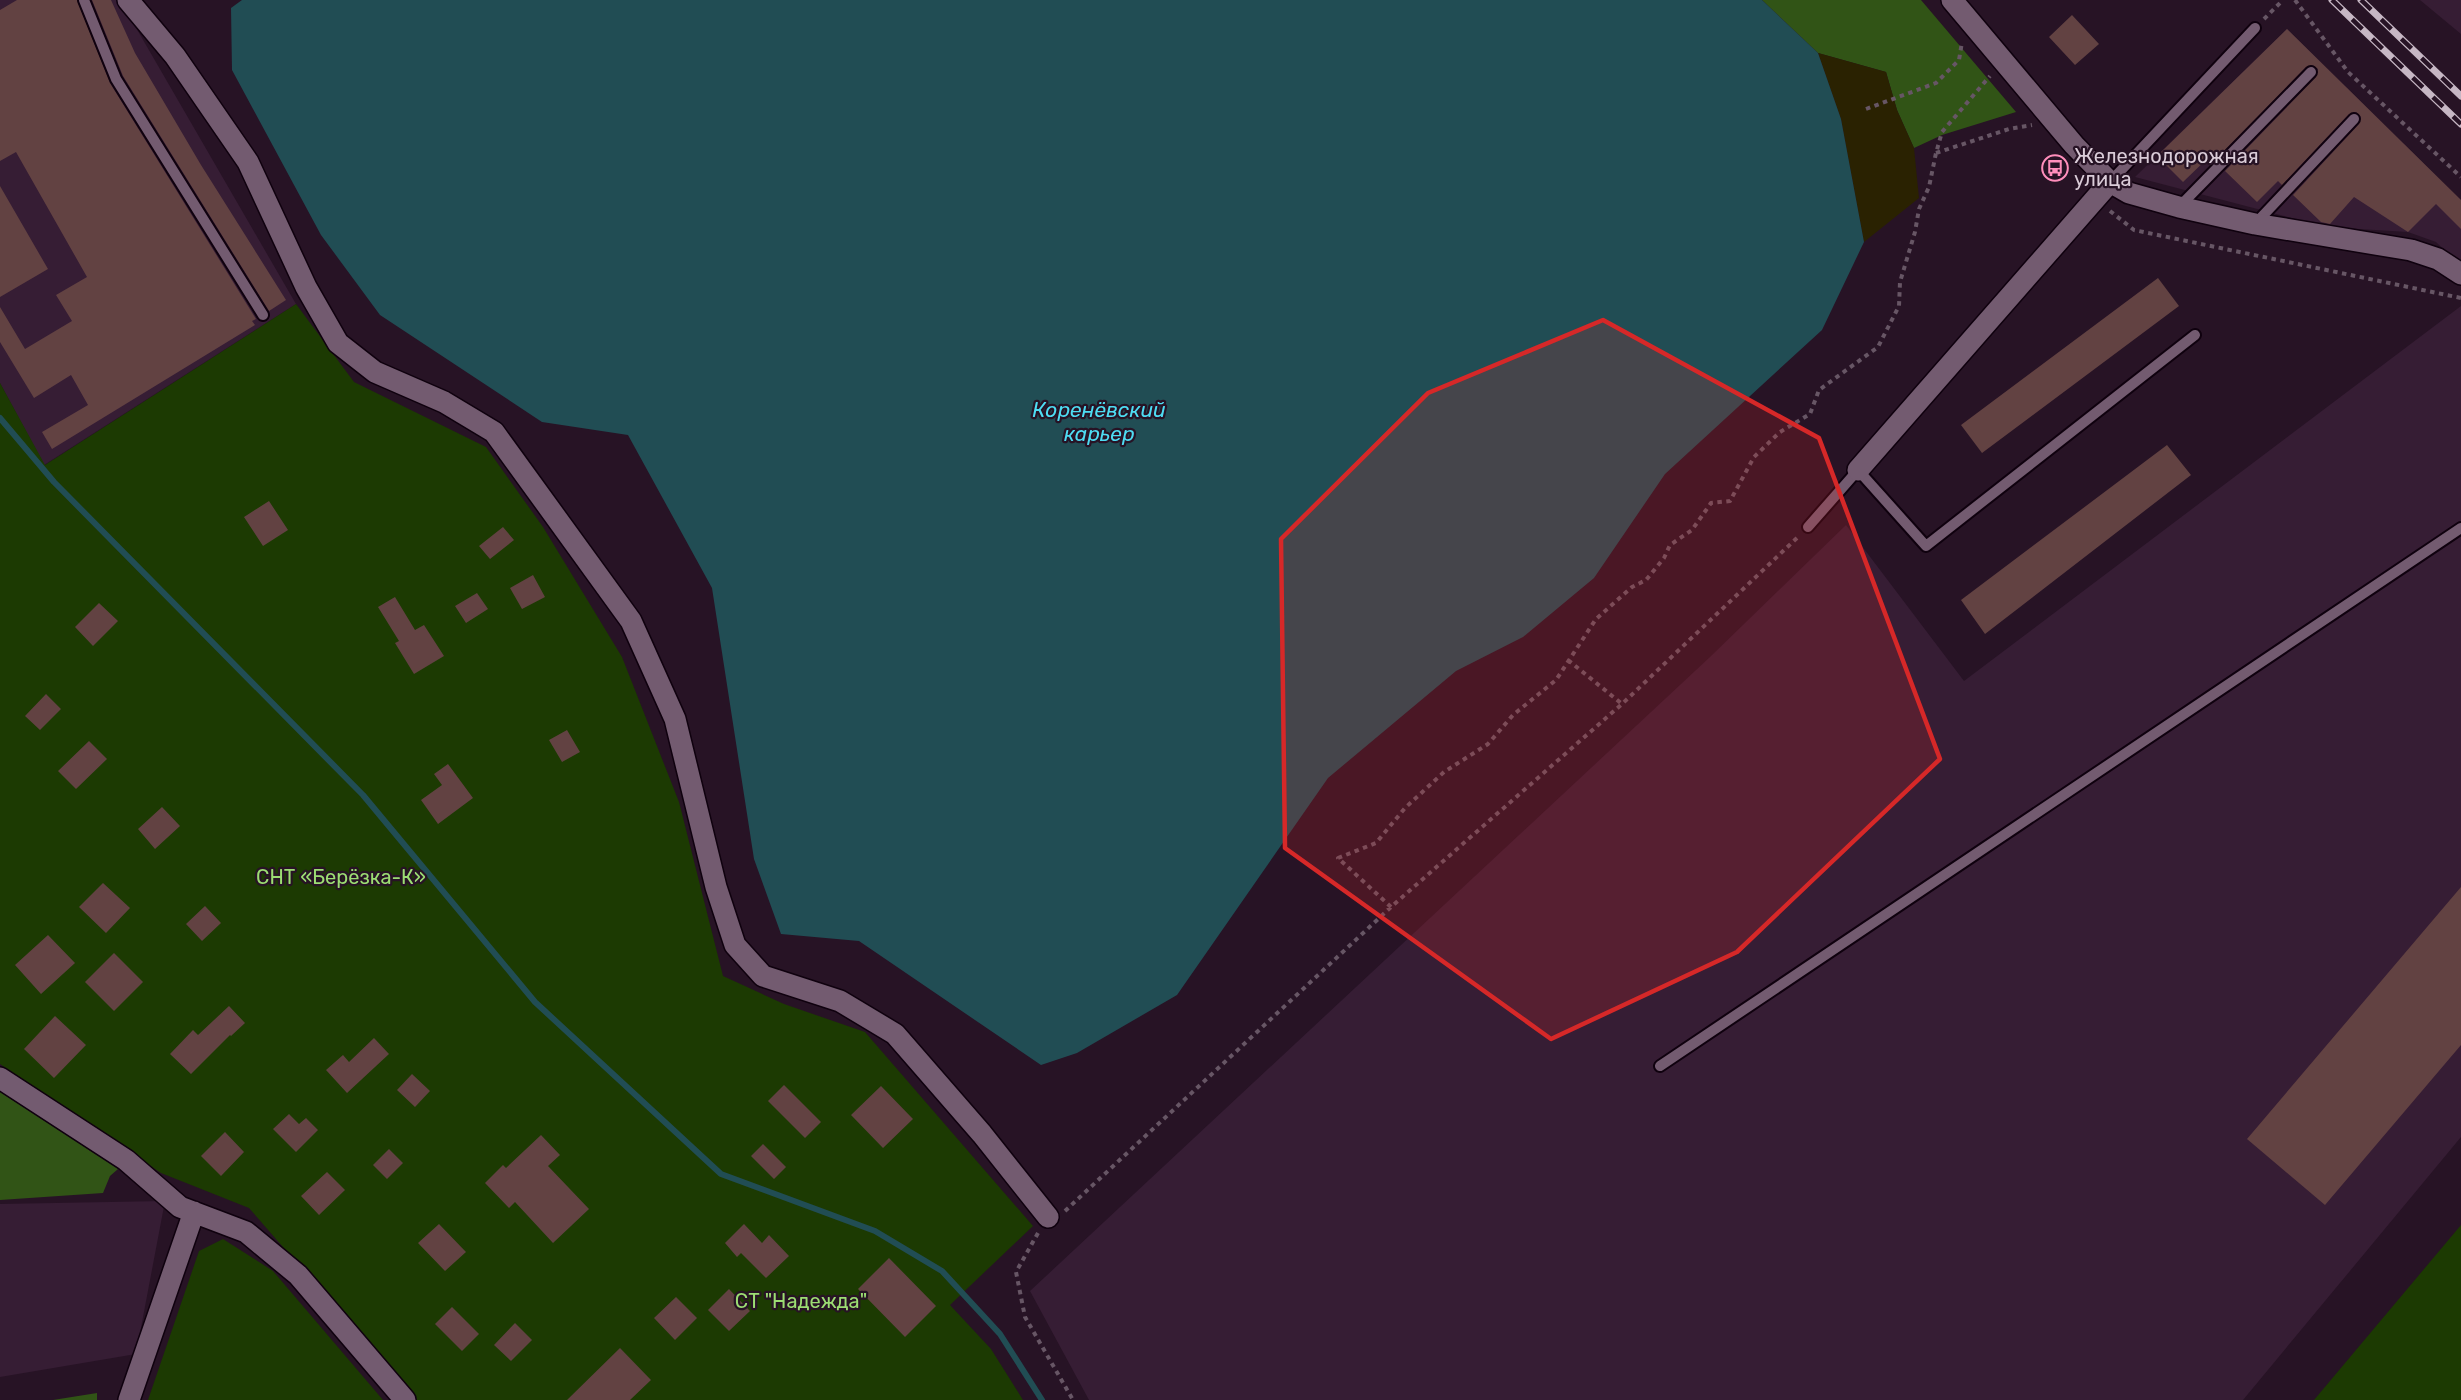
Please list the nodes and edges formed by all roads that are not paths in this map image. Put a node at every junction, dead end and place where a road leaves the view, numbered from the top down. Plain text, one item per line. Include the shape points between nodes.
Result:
1 (84, 0) edge
2 (128, 0) edge
3 (1952, 0) edge
4 (2255, 28) road end
5 (2311, 72) dead end
6 (2354, 119) dead end
7 (2110, 182) junction
8 (2179, 207) junction
9 (2255, 224) junction
10 (2461, 274) edge
11 (262, 315) dead end
12 (2195, 335) dead end
13 (1858, 470) junction
14 (1808, 527) road end
15 (2461, 528) edge
16 (1660, 1066) dead end
17 (0, 1078) edge
18 (194, 1212) junction
19 (1048, 1217) road end
20 (129, 1400) edge
21 (405, 1400) edge

1 - 11 lane via 116,79
2 - 19 street via 175,56 248,162 306,287 338,343 375,372 444,402 494,432 632,621 675,719 716,887 735,945 763,976 840,1001 894,1034
3 - 7 street
4 - 7 lane
5 - 8 lane
6 - 9 lane
7 - 8 street via 2129,193
7 - 13 street
8 - 9 street
9 - 10 street via 2411,250 2439,259
12 - 13 lane via 1926,546
13 - 14 lane
15 - 16 lane
17 - 18 street via 126,1160 180,1207
18 - 20 street
18 - 21 street via 246,1232 298,1275

